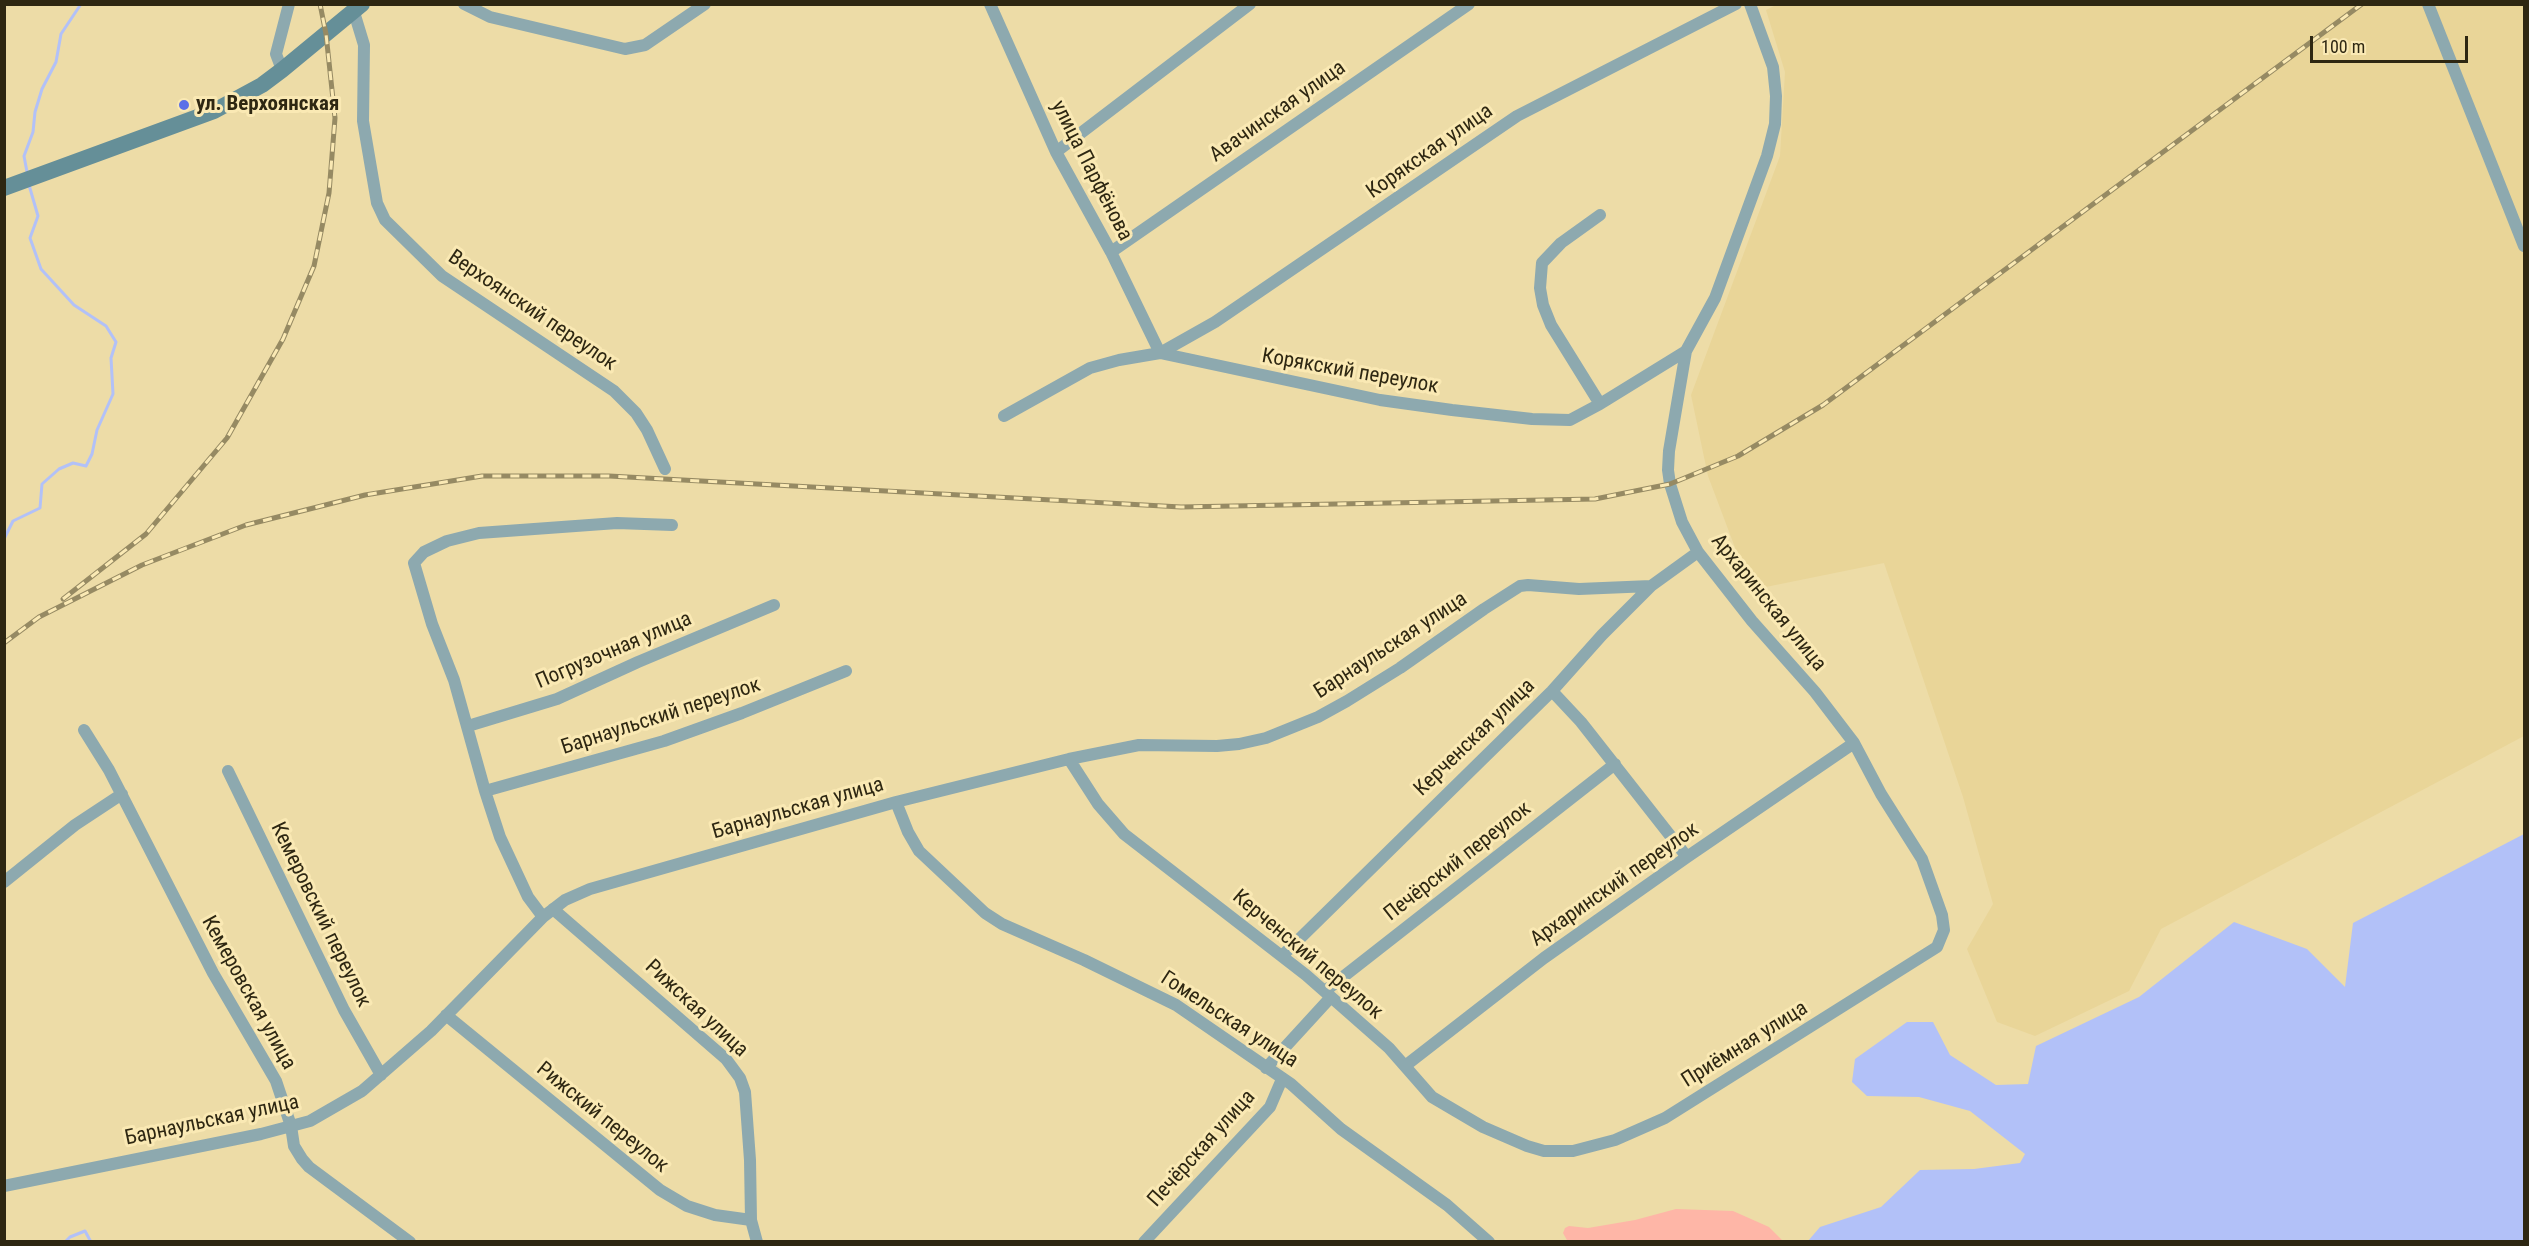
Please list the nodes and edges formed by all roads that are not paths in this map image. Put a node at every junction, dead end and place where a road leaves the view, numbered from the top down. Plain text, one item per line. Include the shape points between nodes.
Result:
1 (289, 4) edge
2 (464, 4) edge
3 (705, 4) edge
4 (990, 4) edge
5 (1250, 4) edge
6 (1469, 4) edge
7 (1736, 4) edge
8 (1750, 4) edge
9 (2428, 4) edge
10 (358, 8) edge
11 (282, 70) junction
12 (1056, 152) junction
13 (4, 188) edge
14 (1600, 215) dead end
15 (2524, 246) edge
16 (1110, 252) junction
17 (1686, 351) junction
18 (1160, 353) junction
19 (1600, 404) junction
20 (1004, 416) dead end
21 (665, 469) dead end
22 (672, 525) dead end
23 (1698, 552) junction
24 (1651, 586) junction
25 (774, 605) dead end
26 (846, 671) dead end
27 (1552, 691) junction
28 (468, 726) junction
29 (84, 730) dead end
30 (1854, 743) junction
31 (1069, 759) junction
32 (1615, 764) junction
33 (228, 771) dead end
34 (485, 791) junction
35 (122, 794) junction
36 (896, 802) junction
37 (1687, 857) junction
38 (4, 882) edge
39 (553, 909) junction
40 (543, 917) junction
41 (1944, 930) joint
42 (1282, 956) junction
43 (1328, 994) junction
44 (446, 1015) junction
45 (1406, 1066) junction
46 (1266, 1068) junction
47 (381, 1075) junction
48 (1282, 1079) junction
49 (291, 1126) junction
50 (1544, 1151) joint
51 (4, 1186) edge
52 (751, 1220) junction
53 (1488, 1240) edge
54 (410, 1242) edge
55 (757, 1242) edge
56 (1144, 1242) edge

1 - 11 street via 276,54
2 - 3 street via 490,17 625,49 645,45
4 - 12 street, улица Парфёнова
5 - 12 street
6 - 16 street, Авачинская улица
7 - 18 street, Корякская улица via 1516,116 1224,316
8 - 17 street, Архаринская улица via 1773,67 1775,124 1715,298
9 - 15 street
10 - 11 street
10 - 21 street, Верхоянский переулок via 364,45 363,121 376,203 385,220 442,276 614,391 636,413
11 - 13 street via 214,111
12 - 16 street, улица Парфёнова
14 - 19 street via 1561,243 1542,263 1540,288 1551,325
16 - 18 street, улица Парфёнова
17 - 19 street, Корякский переулок
17 - 23 street, Архаринская улица via 1668,470 1682,522
18 - 19 street, Корякский переулок via 1305,386 1452,410 1570,420
18 - 20 street, Корякский переулок via 1090,368
22 - 28 street via 616,523 479,533 424,552 414,563 416,573
23 - 24 street, Керченская улица
23 - 30 street, Архаринская улица
24 - 27 street, Керченская улица
24 - 31 street, Барнаульская улица via 1520,586 1347,701 1281,732 1239,744 1139,745
25 - 28 street, Погрузочная улица via 557,699
26 - 34 street, Барнаульский переулок via 664,741
27 - 32 street
27 - 42 street, Керченская улица
28 - 34 street
29 - 35 street, Кемеровская улица
30 - 37 street, Архаринский переулок
30 - 41 street, Архаринская улица via 1922,859
31 - 36 street, Барнаульская улица
31 - 42 street, Керченский переулок via 1098,804 1124,834
32 - 37 street
32 - 43 street, Печёрский переулок
33 - 47 street, Кемеровский переулок via 344,1010
34 - 40 street via 500,837
35 - 38 street via 75,825
35 - 49 street, Кемеровская улица via 213,973 276,1080
36 - 39 street, Барнаульская улица via 590,889
36 - 46 street, Гомельская улица via 904,826 920,851 986,914 1176,1005
37 - 45 street, Архаринский переулок via 1544,958
39 - 40 street, Барнаульская улица
39 - 52 street, Рижская улица via 726,1059 740,1077 745,1092
40 - 44 street, Барнаульская улица
41 - 50 street, Приёмная улица via 1937,947 1665,1118 1615,1140 1574,1151
42 - 43 street, Керченский переулок
43 - 45 street, Керченский переулок
43 - 46 street, Печёрский переулок
44 - 47 street, Барнаульская улица
44 - 52 street, Рижский переулок via 660,1190 687,1206
45 - 50 street, Керченский переулок via 1432,1097 1456,1112
46 - 48 street, Гомельская улица
47 - 49 street, Барнаульская улица via 340,1105
48 - 53 street, Гомельская улица via 1346,1133 1447,1205
48 - 56 street, Печёрская улица via 1270,1107
49 - 51 street, Барнаульская улица
49 - 54 street, Кемеровская улица via 294,1146 309,1167
52 - 55 street, Рижская улица

